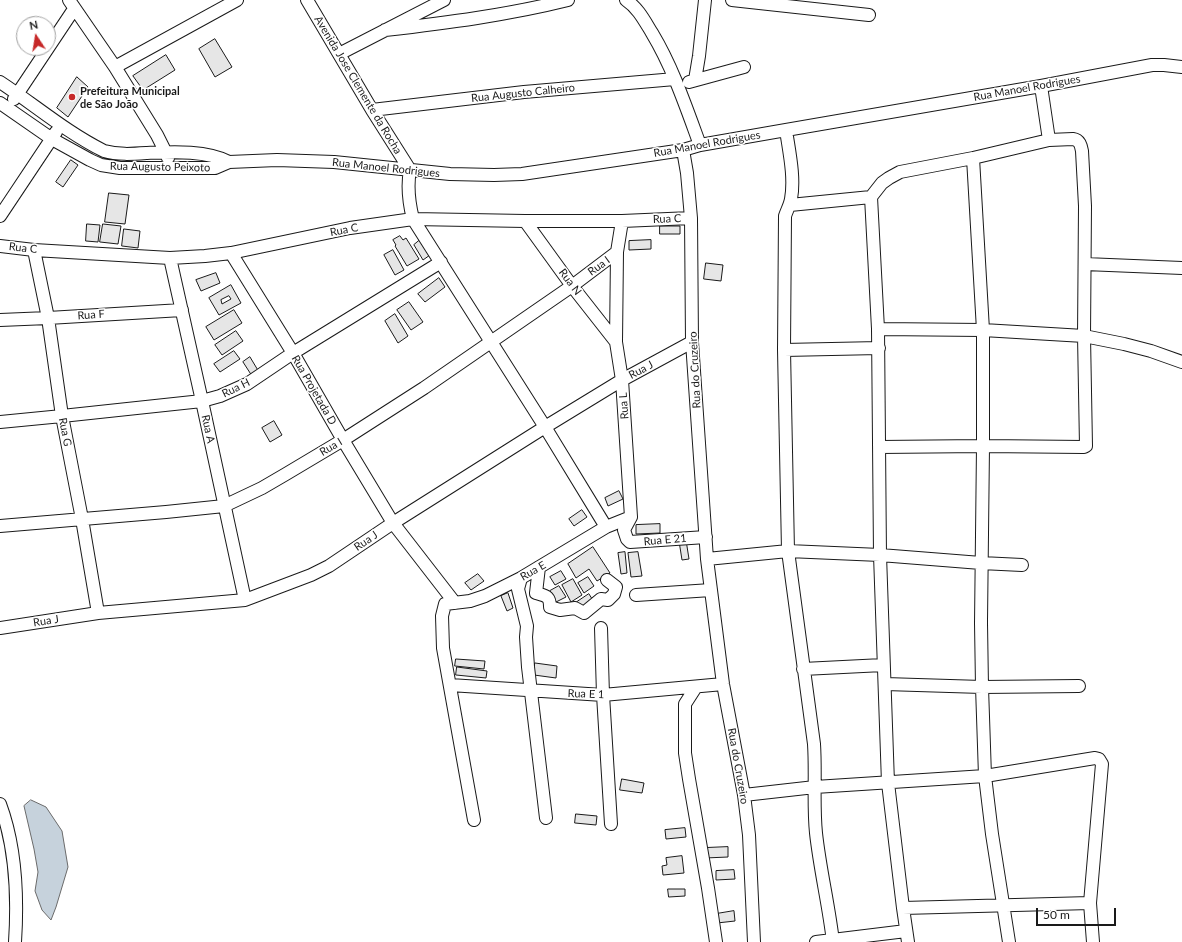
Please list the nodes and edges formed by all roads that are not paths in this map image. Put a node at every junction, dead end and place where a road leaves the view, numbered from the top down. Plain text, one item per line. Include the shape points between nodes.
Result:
1 (237, 0) edge
2 (307, 0) edge
3 (444, 0) edge
4 (568, 0) edge
5 (626, 0) edge
6 (705, 0) edge
7 (732, 0) edge
8 (72, 4) edge
9 (869, 15) dead end
10 (385, 30) junction
11 (339, 54) junction
12 (115, 67) junction
13 (744, 67) dead end
14 (1182, 67) edge
15 (695, 80) junction
16 (0, 82) edge
17 (677, 83) junction
18 (1041, 86) junction
19 (18, 94) junction
20 (4, 106) edge
21 (372, 110) junction
22 (60, 125) junction
23 (786, 130) junction
24 (52, 139) junction
25 (1050, 140) junction
26 (700, 145) junction
27 (683, 150) junction
28 (166, 152) junction
29 (973, 158) junction
30 (229, 162) junction
31 (170, 168) junction
32 (410, 170) junction
33 (871, 197) junction
34 (790, 205) junction
35 (0, 216) edge
36 (691, 218) junction
37 (413, 219) junction
38 (524, 221) junction
39 (622, 221) junction
40 (0, 246) edge
41 (34, 250) junction
42 (618, 252) junction
43 (231, 253) junction
44 (170, 258) junction
45 (440, 262) junction
46 (1085, 264) junction
47 (1182, 268) edge
48 (572, 286) junction
49 (182, 310) junction
50 (48, 318) junction
51 (0, 320) edge
52 (878, 329) junction
53 (983, 330) junction
54 (1084, 336) junction
55 (616, 342) junction
56 (692, 342) junction
57 (490, 343) junction
58 (879, 348) junction
59 (784, 350) junction
60 (292, 353) junction
61 (1182, 362) edge
62 (622, 380) junction
63 (202, 401) junction
64 (62, 416) junction
65 (0, 422) edge
66 (544, 427) junction
67 (342, 440) junction
68 (983, 446) junction
69 (880, 447) junction
70 (224, 506) junction
71 (631, 516) junction
72 (82, 519) junction
73 (393, 523) junction
74 (0, 526) edge
75 (606, 527) junction
76 (706, 537) junction
77 (788, 551) junction
78 (880, 555) junction
79 (708, 559) junction
80 (981, 563) junction
81 (1022, 565) dead end
82 (539, 568) junction
83 (522, 578) junction
84 (607, 580) dead end
85 (711, 590) junction
86 (636, 595) dead end
87 (245, 600) junction
88 (455, 603) junction
89 (98, 613) junction
90 (0, 628) edge
91 (601, 628) dead end
92 (884, 665) junction
93 (803, 668) junction
94 (450, 684) junction
95 (723, 684) junction
96 (885, 684) junction
97 (1079, 686) dead end
98 (696, 687) junction
99 (982, 687) junction
100 (531, 691) junction
101 (603, 696) junction
102 (985, 776) junction
103 (888, 783) junction
104 (815, 788) junction
105 (744, 795) junction
106 (0, 804) edge
107 (546, 818) dead end
108 (474, 820) dead end
109 (611, 824) dead end
110 (1090, 903) junction
111 (1003, 905) junction
112 (903, 908) junction
113 (907, 936) edge
114 (833, 941) edge
115 (15, 942) edge
116 (716, 942) edge
117 (754, 942) edge
118 (816, 942) edge
119 (1009, 942) edge
120 (1093, 942) edge

1 - 12 street
2 - 11 street, Avenida Jose Clemente da Rocha
3 - 10 street
4 - 10 street via 453,22
5 - 17 street via 645,20
6 - 15 street
7 - 9 street
8 - 12 street
8 - 19 street
10 - 11 street
11 - 21 street, Avenida Jose Clemente da Rocha
12 - 28 street
13 - 15 street, Rua Augusto Calheiro
14 - 18 street, Rua Manoel Rodrigues via 1152,65
15 - 17 street, Rua Augusto Calheiro
16 - 19 street, Rua Augusto Peixoto
17 - 21 street, Rua Augusto Calheiro via 524,92
17 - 26 street
18 - 23 street, Rua Manoel Rodrigues
18 - 25 street
19 - 20 street
19 - 22 street, Rua Augusto Peixoto
20 - 24 street, Rua Augusto Peixoto
21 - 32 street, Avenida Jose Clemente da Rocha
22 - 24 street
22 - 28 street, Rua Augusto Peixoto via 96,147 112,153
23 - 26 street, Rua Manoel Rodrigues
23 - 34 street via 793,190
24 - 31 street, Rua Augusto Peixoto via 101,165 120,168
24 - 35 street
25 - 29 street
25 - 46 street via 1076,140 1081,147
26 - 27 street, Rua Manoel Rodrigues
27 - 32 street, Rua Manoel Rodrigues via 522,174 450,174
27 - 36 street, Rua do Cruzeiro
28 - 30 street, Rua Augusto Peixoto via 210,155
28 - 31 street
29 - 33 street via 900,172 882,183
29 - 53 street
30 - 31 street, Rua Augusto Peixoto via 215,168
30 - 32 street, Rua Manoel Rodrigues via 334,162
32 - 37 street via 408,180
33 - 34 street
33 - 52 street
34 - 59 street via 785,216
36 - 39 street, Rua C
36 - 56 street, Rua do Cruzeiro
37 - 38 street, Rua C
37 - 43 street, Rua C via 350,228
37 - 45 street
38 - 39 street, Rua C
38 - 48 street, Rua N
39 - 42 street, Rua L
40 - 41 street, Rua C
41 - 44 street, Rua C
41 - 50 street, Rua G
42 - 48 street, Rua I
42 - 55 street, Rua L
43 - 44 street, Rua C
43 - 60 street, Rua Projetada D
44 - 49 street, Rua A
45 - 57 street
45 - 60 street, Rua H
46 - 47 street
46 - 54 street
48 - 55 street, Rua N
48 - 57 street, Rua I
49 - 50 street, Rua F
49 - 63 street, Rua A
50 - 51 street, Rua F
50 - 64 street, Rua G
52 - 53 street
52 - 58 street
53 - 54 street
53 - 68 street
54 - 61 street via 1131,346
54 - 68 street via 1086,446
55 - 62 street, Rua L
56 - 62 street, Rua J
56 - 76 street, Rua do Cruzeiro
57 - 66 street
57 - 67 street, Rua I
58 - 59 street
58 - 69 street
59 - 77 street
60 - 63 street, Rua H via 247,384
60 - 67 street, Rua Projetada D
62 - 66 street, Rua J
62 - 71 street, Rua L
63 - 64 street, Rua H
63 - 70 street, Rua A
64 - 65 street, Rua H
64 - 72 street, Rua G
66 - 73 street, Rua J
66 - 75 street
67 - 70 street, Rua I via 262,488
67 - 73 street, Rua Projetada D
68 - 69 street
68 - 80 street
69 - 78 street
70 - 72 street, Rua I
70 - 87 street, Rua A
71 - 75 street
71 - 76 street, Rua E 21 via 624,530 630,542
72 - 74 street, Rua I
72 - 89 street, Rua G
73 - 87 street, Rua J via 317,572
73 - 88 street, Rua Projetada D
75 - 82 street, Rua E
76 - 79 street, Rua do Cruzeiro
77 - 78 street
77 - 79 street
77 - 93 street
78 - 80 street
78 - 92 street
79 - 85 street, Rua do Cruzeiro
80 - 81 street
80 - 99 street
82 - 83 street, Rua E
82 - 84 street via 536,593 545,595 550,601 550,607 560,610 575,608 584,613 601,599 608,600 614,594 616,586
83 - 88 street, Rua E via 478,599
83 - 100 street via 518,589 527,626
85 - 86 street
85 - 95 street, Rua do Cruzeiro
87 - 89 street, Rua J
88 - 94 street via 445,604 442,616 443,648
89 - 90 street, Rua J
91 - 101 street
92 - 93 street
92 - 96 street
93 - 104 street via 814,744
94 - 100 street, Rua E 1
94 - 108 street
95 - 98 street, Rua E 1
95 - 105 street, Rua do Cruzeiro
96 - 99 street
96 - 103 street
97 - 99 street
98 - 101 street, Rua E 1
98 - 116 street via 685,704 685,753
99 - 102 street
100 - 101 street, Rua E 1
100 - 107 street
101 - 109 street
102 - 103 street
102 - 110 street via 1095,758 1100,760 1102,764
102 - 111 street
103 - 104 street
103 - 112 street
104 - 105 street
104 - 114 street via 816,834
105 - 117 street, Rua do Cruzeiro via 750,835
106 - 115 street via 10,838 16,885
110 - 111 street
110 - 120 street
111 - 112 street
111 - 119 street
112 - 113 street
113 - 114 street
114 - 118 street

